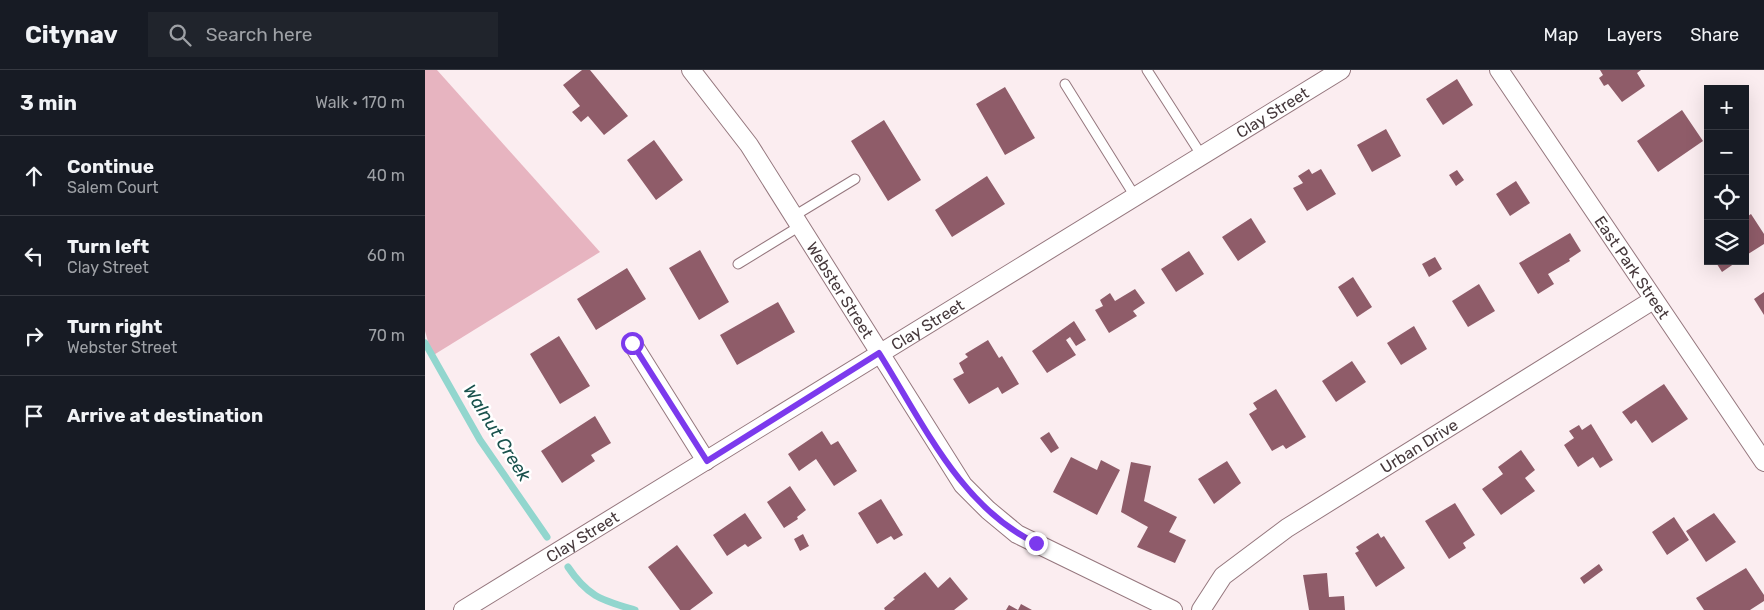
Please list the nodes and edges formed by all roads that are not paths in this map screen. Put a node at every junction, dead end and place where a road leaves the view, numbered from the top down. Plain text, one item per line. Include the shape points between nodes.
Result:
1 (691, 70) edge
2 (1147, 70) edge
3 (1341, 70) edge
4 (1499, 70) edge
5 (1065, 84) dead end
6 (1203, 156) junction
7 (855, 179) dead end
8 (1136, 198) junction
9 (797, 221) junction
10 (738, 264) dead end
11 (1653, 300) junction
12 (632, 343) dead end
13 (879, 353) junction
14 (707, 461) junction
15 (1764, 462) edge
16 (463, 610) edge
17 (1173, 610) edge
18 (1201, 610) edge

1 - 9 street, Webster Street via 749,145
2 - 6 lane
3 - 6 street, Clay Street
4 - 11 street, East Park Street
5 - 8 lane
6 - 8 street, Clay Street
7 - 9 lane
8 - 13 street, Clay Street
9 - 10 lane
9 - 13 street, Webster Street
11 - 15 street, East Park Street
11 - 18 street, Urban Drive via 1287,528 1223,576
12 - 14 street
13 - 14 street, Clay Street
13 - 17 street, Webster Street via 963,484 988,510 1017,534
14 - 16 street, Clay Street

